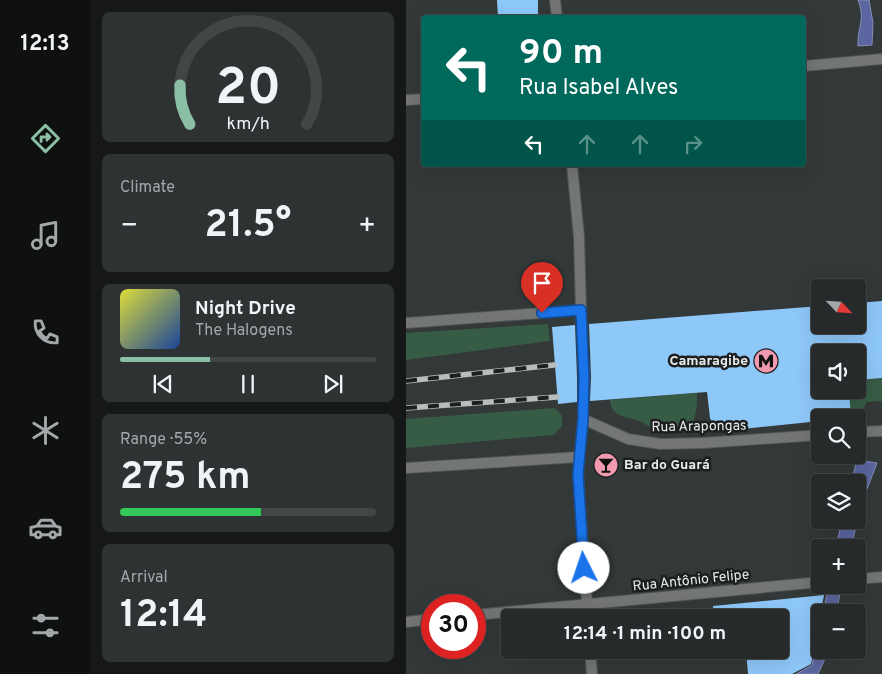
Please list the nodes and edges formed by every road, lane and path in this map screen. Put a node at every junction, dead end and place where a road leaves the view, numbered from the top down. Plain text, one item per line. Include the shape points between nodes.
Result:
1 (555, 0) edge
2 (556, 15) edge
3 (882, 59) edge
4 (806, 66) edge
5 (421, 99) edge
6 (406, 100) edge
7 (572, 167) edge
8 (581, 310) junction
9 (406, 322) edge
10 (583, 419) junction
11 (882, 430) edge
12 (866, 431) edge
13 (811, 436) edge
14 (579, 457) junction
15 (406, 468) edge
16 (882, 577) edge
17 (866, 578) edge
18 (811, 583) edge
19 (587, 605) junction
20 (587, 609) edge
21 (486, 615) edge
22 (421, 620) edge
23 (406, 622) edge
24 (591, 659) edge
25 (592, 674) edge

1 - 2 street
3 - 4 street
5 - 6 street
7 - 8 street
8 - 9 street
8 - 10 street
10 - 13 street, Rua Arapongas via 628,439 660,444
10 - 14 street
11 - 12 street
14 - 15 street
14 - 19 street
16 - 17 street
18 - 19 street, Rua Antônio Felipe
19 - 20 street
19 - 21 street, Rua Antônio Felipe
22 - 23 street
24 - 25 street

